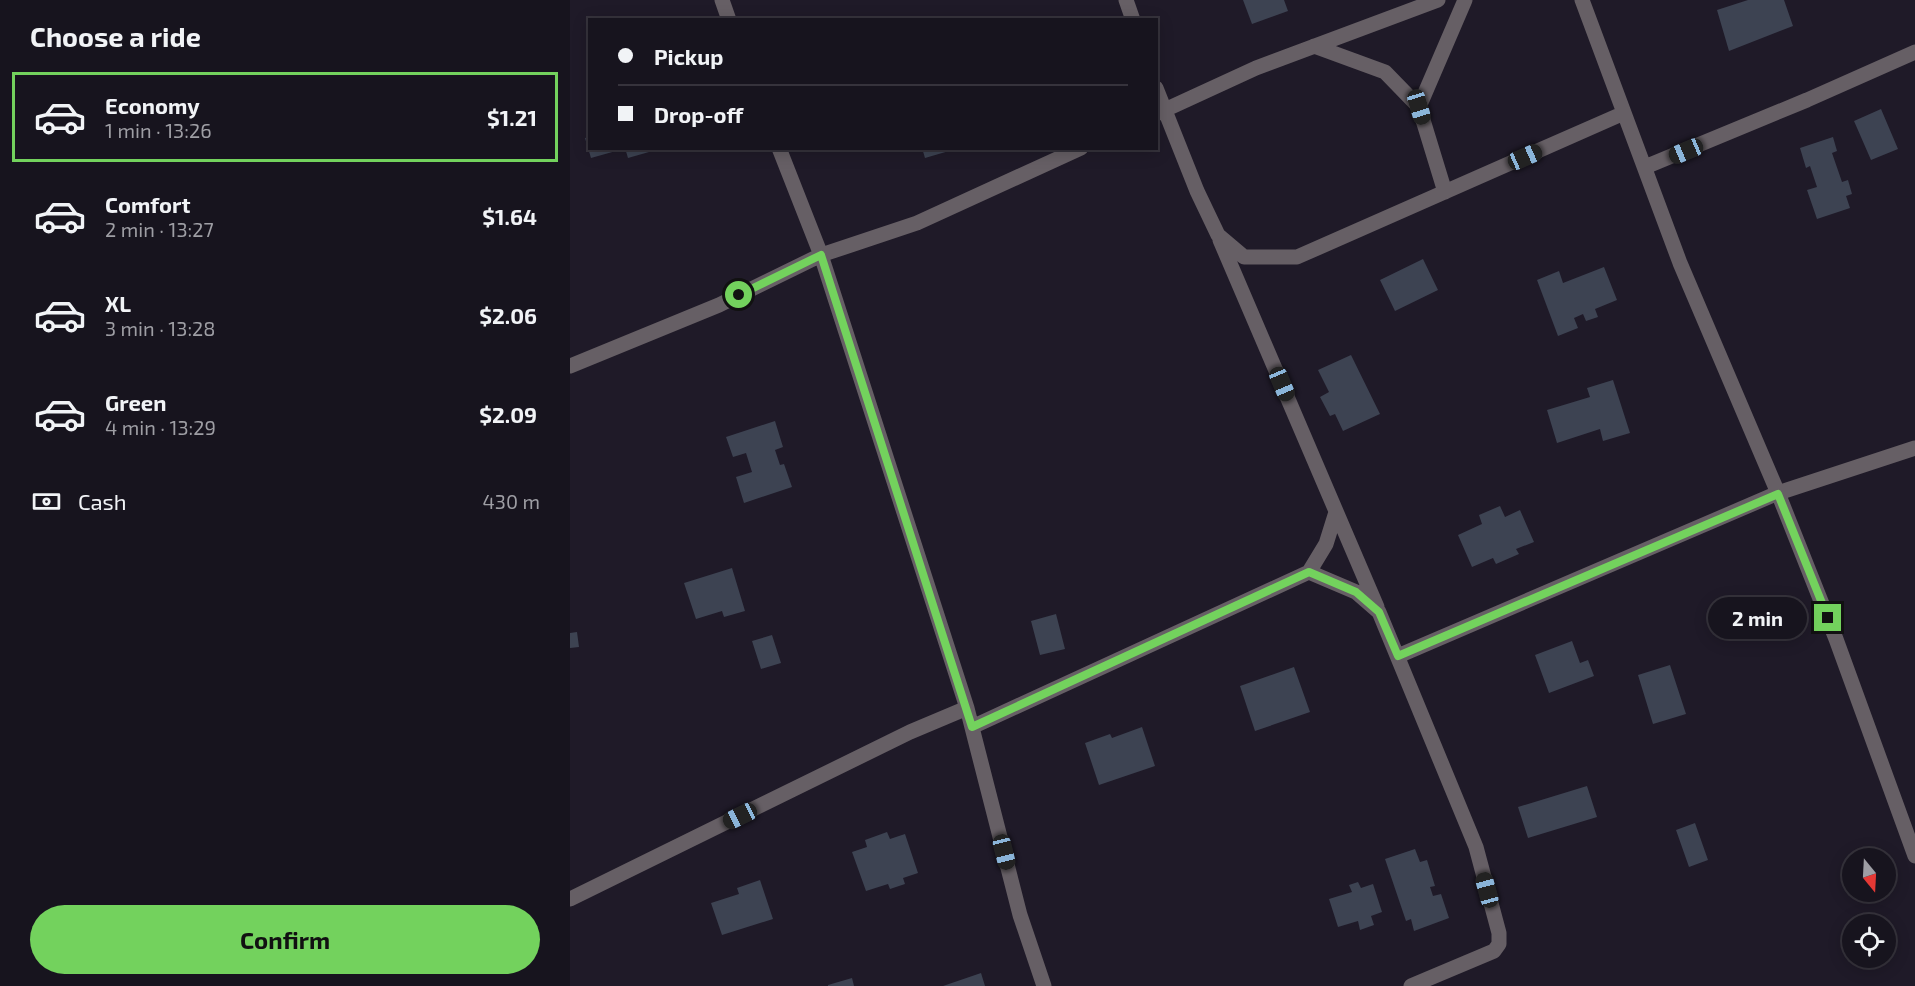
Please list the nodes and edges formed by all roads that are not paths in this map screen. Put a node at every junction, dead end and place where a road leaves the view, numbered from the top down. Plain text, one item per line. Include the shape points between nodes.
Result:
1 (722, 0) edge
2 (1126, 0) edge
3 (1438, 0) edge
4 (1466, 0) edge
5 (1582, 0) edge
6 (728, 18) edge
7 (1132, 18) edge
8 (1314, 46) junction
9 (1915, 52) edge
10 (1419, 107) junction
11 (1160, 112) edge
12 (1624, 113) junction
13 (780, 150) edge
14 (1077, 150) edge
15 (1645, 167) junction
16 (1445, 192) junction
17 (1218, 235) junction
18 (821, 255) junction
19 (570, 366) edge
20 (1915, 448) edge
21 (1778, 494) junction
22 (1336, 512) junction
23 (1309, 572) junction
24 (1379, 612) junction
25 (1398, 656) junction
26 (967, 708) junction
27 (972, 727) junction
28 (1915, 856) edge
29 (570, 899) edge
30 (1044, 986) edge
31 (1411, 986) edge

1 - 6 street
2 - 7 street
3 - 8 street
4 - 10 street
5 - 12 street
8 - 10 street via 1385,72
8 - 11 street
9 - 15 street
10 - 16 street
11 - 17 street
12 - 15 street
12 - 16 street
13 - 18 street
14 - 18 street via 917,223
15 - 21 street via 1680,263
16 - 17 street via 1297,257 1244,257
17 - 22 street
18 - 19 street via 718,305
18 - 26 street
20 - 21 street
21 - 25 street
21 - 28 street
22 - 23 street via 1326,544
22 - 24 street
23 - 24 street via 1356,592
23 - 27 street
24 - 25 street
25 - 31 street via 1476,847 1499,933 1494,951
26 - 27 street
26 - 29 street via 910,732
27 - 30 street via 1020,915

